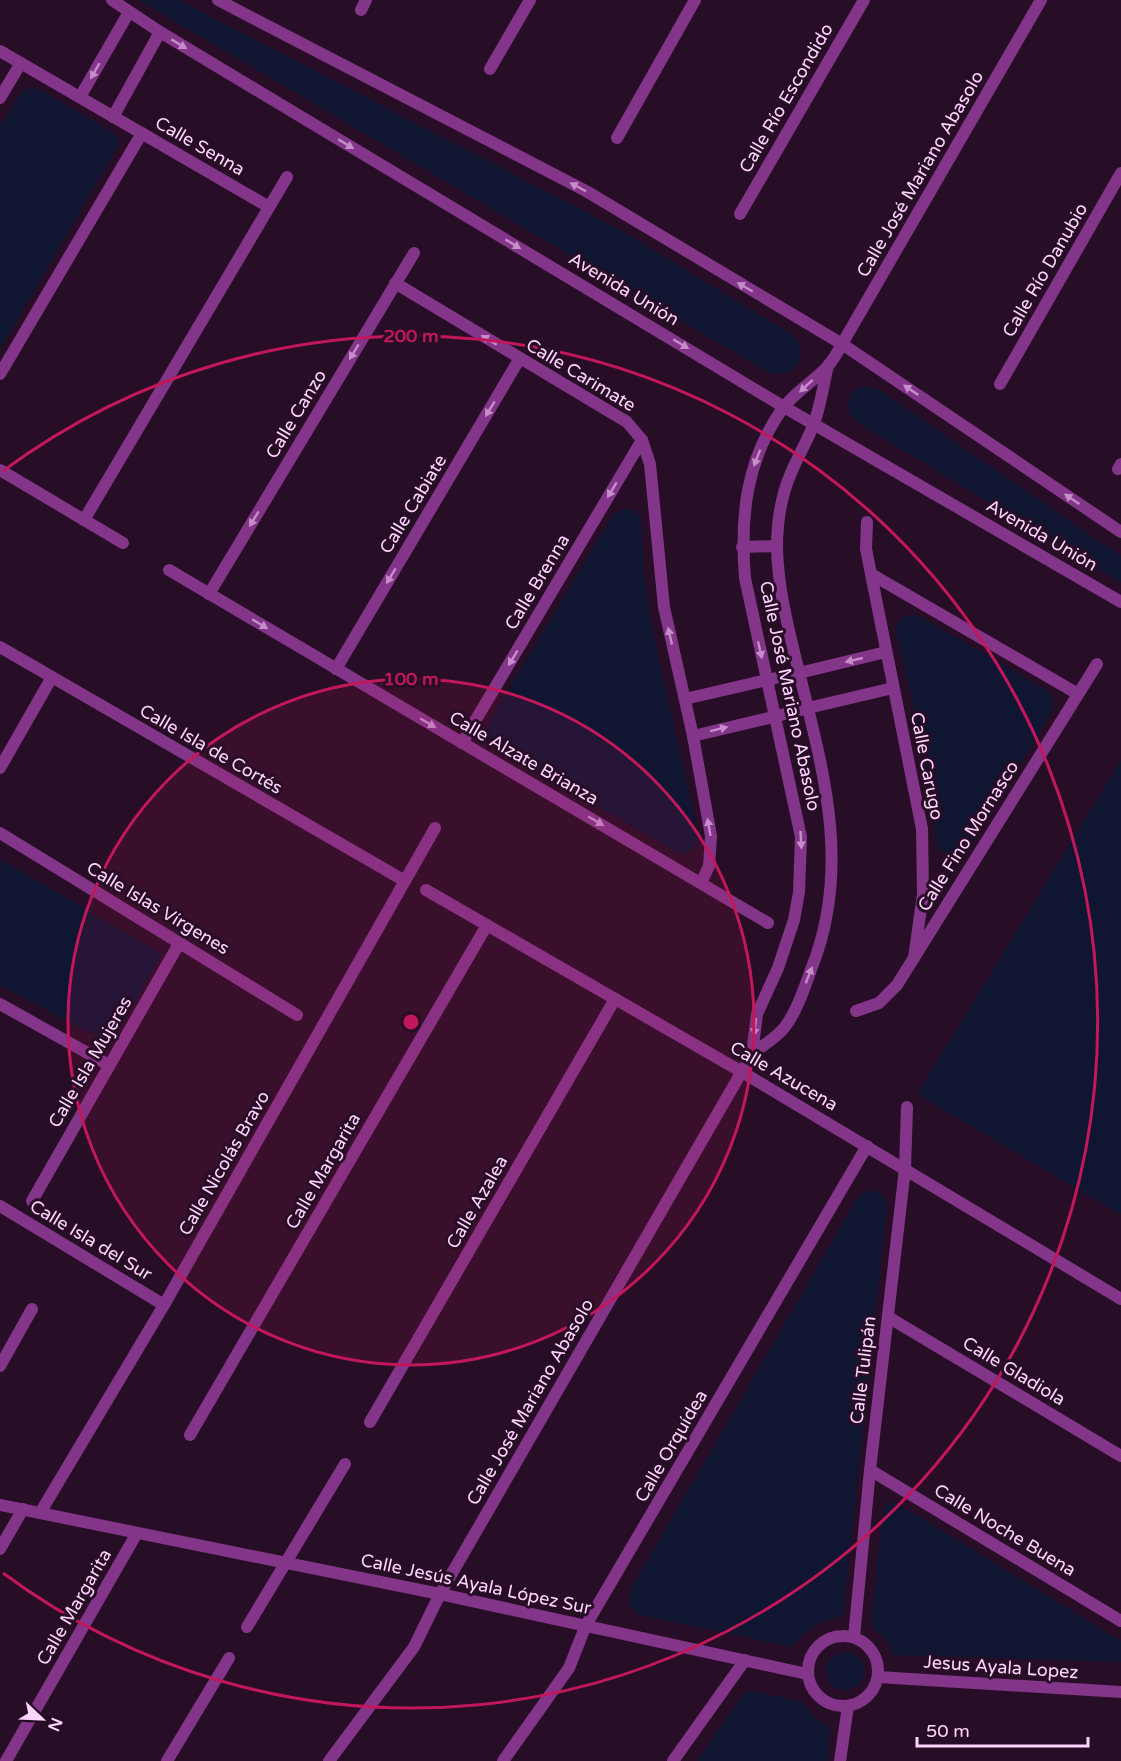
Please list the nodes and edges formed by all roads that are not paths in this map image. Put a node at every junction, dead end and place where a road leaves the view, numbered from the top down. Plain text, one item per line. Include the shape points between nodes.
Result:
1 (112, 0) edge
2 (218, 0) edge
3 (530, 0) edge
4 (695, 0) edge
5 (864, 0) edge
6 (1041, 0) edge
7 (129, 12) junction
8 (160, 32) junction
9 (0, 51) edge
10 (21, 63) junction
11 (490, 69) dead end
12 (0, 98) edge
13 (80, 98) junction
14 (112, 117) junction
15 (142, 134) junction
16 (617, 138) dead end
17 (1121, 173) edge
18 (287, 177) dead end
19 (269, 207) junction
20 (740, 214) dead end
21 (414, 253) dead end
22 (395, 283) junction
23 (842, 344) junction
24 (520, 358) junction
25 (828, 366) junction
26 (0, 374) edge
27 (1000, 384) dead end
28 (784, 406) junction
29 (814, 424) junction
30 (642, 440) junction
31 (0, 470) edge
32 (84, 520) junction
33 (867, 522) dead end
34 (1121, 532) edge
35 (123, 543) dead end
36 (777, 546) junction
37 (742, 547) junction
38 (169, 570) dead end
39 (871, 574) junction
40 (209, 594) junction
41 (1121, 602) edge
42 (0, 647) edge
43 (886, 652) junction
44 (1097, 664) dead end
45 (336, 669) junction
46 (799, 673) junction
47 (52, 677) junction
48 (767, 680) junction
49 (893, 688) junction
50 (1078, 694) junction
51 (685, 699) junction
52 (808, 708) junction
53 (777, 716) junction
54 (693, 736) junction
55 (462, 743) junction
56 (0, 768) edge
57 (435, 828) dead end
58 (0, 833) edge
59 (405, 881) junction
60 (701, 883) junction
61 (426, 890) dead end
62 (768, 923) dead end
63 (487, 925) junction
64 (180, 942) junction
65 (914, 958) junction
66 (615, 999) junction
67 (0, 1004) edge
68 (856, 1011) dead end
69 (297, 1015) dead end
70 (752, 1054) junction
71 (109, 1065) junction
72 (742, 1072) junction
73 (907, 1107) dead end
74 (867, 1146) junction
75 (905, 1169) junction
76 (32, 1201) dead end
77 (0, 1206) edge
78 (1121, 1299) edge
79 (164, 1305) junction
80 (32, 1309) dead end
81 (888, 1317) junction
82 (0, 1366) edge
83 (370, 1422) dead end
84 (190, 1436) dead end
85 (1121, 1456) edge
86 (345, 1464) dead end
87 (870, 1470) junction
88 (0, 1505) edge
89 (23, 1509) junction
90 (40, 1513) junction
91 (137, 1533) junction
92 (0, 1549) edge
93 (286, 1564) junction
94 (440, 1594) junction
95 (1121, 1621) edge
96 (586, 1625) junction
97 (247, 1627) dead end
98 (854, 1637) junction
99 (229, 1658) dead end
100 (745, 1660) junction
101 (807, 1674) junction
102 (878, 1677) junction
103 (1121, 1692) edge
104 (848, 1706) junction
105 (6, 1761) edge
106 (167, 1761) edge
107 (329, 1761) edge
108 (503, 1761) edge
109 (673, 1761) edge
110 (840, 1761) edge

1 - 7 street, Avenida Unión
23 -> 2 street via 586,192
3 - 11 street
4 - 16 street
5 - 20 street, Calle Río Escondido
6 - 23 street, Calle José Mariano Abasolo
7 - 8 street, Avenida Unión
7 -> 13 street
8 - 14 street
8 -> 28 street, Avenida Unión
9 - 10 street, Calle Senna
10 - 12 street
10 - 13 street, Calle Senna
13 - 14 street, Calle Senna
14 - 15 street, Calle Senna
15 - 19 street, Calle Senna
15 - 26 street
17 - 27 street, Calle Río Danubio
18 - 19 street
19 - 32 street
21 - 22 street, Calle Canzo
24 -> 22 street, Calle Carimate
22 -> 40 street, Calle Canzo
23 - 25 street, Calle José Mariano Abasolo
34 -> 23 street
24 - 30 street, Calle Carimate via 627,422
24 -> 45 street, Calle Cabiate
25 -> 28 street, Calle José Mariano Abasolo
25 - 29 street, Calle José Mariano Abasolo
28 - 29 street, Avenida Unión
28 -> 37 street, Calle José Mariano Abasolo via 764,441 751,477
29 - 36 street, Calle José Mariano Abasolo via 784,493
29 - 41 street, Avenida Unión
51 -> 30 street, Calle Carimate via 664,607 652,473
30 -> 55 street, Calle Brenna
31 - 32 street
32 - 35 street
33 - 39 street, Calle Carugo via 866,549
36 - 37 street
36 - 46 street, Calle José Mariano Abasolo via 781,598
37 -> 48 street, Calle José Mariano Abasolo
38 - 40 street, Calle Alzate Brianza
39 - 43 street, Calle Carugo
39 - 50 street
40 -> 45 street, Calle Alzate Brianza
42 - 47 street, Calle Isla de Cortés
43 -> 46 street
43 - 49 street, Calle Carugo
44 - 50 street, Calle Fino Mornasco
45 -> 55 street, Calle Alzate Brianza
46 - 48 street
46 - 52 street, Calle José Mariano Abasolo
47 - 56 street
47 - 59 street, Calle Isla de Cortés
48 - 51 street
48 - 53 street, Calle José Mariano Abasolo
49 - 52 street
49 - 65 street, Calle Carugo via 922,830 923,894
50 - 65 street, Calle Fino Mornasco
51 - 54 street, Calle Carimate
52 - 53 street
70 -> 52 street, Calle José Mariano Abasolo via 784,1029 819,950 828,913 833,853 830,818
54 -> 53 street
53 -> 70 street, Calle José Mariano Abasolo via 798,817 801,864 794,920 757,1014
60 -> 54 street, Calle Carimate via 709,866 711,836
55 -> 60 street, Calle Alzate Brianza
57 - 59 street, Calle Nicolás Bravo
58 - 64 street, Calle Islas Vírgenes
59 - 79 street, Calle Nicolás Bravo
60 - 62 street, Calle Alzate Brianza
61 - 63 street, Calle Azucena
63 - 66 street, Calle Azucena
63 - 84 street, Calle Margarita
64 - 69 street, Calle Islas Vírgenes
64 - 71 street, Calle Isla Mujeres
65 - 68 street, Calle Fino Mornasco via 888,996
66 - 72 street, Calle Azucena
66 - 83 street, Calle Azalea
67 - 71 street
70 - 72 street, Calle José Mariano Abasolo
71 - 76 street, Calle Isla Mujeres
72 - 74 street, Calle Azucena
72 - 94 street, Calle José Mariano Abasolo
73 - 75 street, Calle Tulipán
74 - 75 street, Calle Azucena
74 - 96 street, Calle Orquídea
75 - 78 street, Calle Azucena
75 - 81 street, Calle Tulipán
77 - 79 street, Calle Isla del Sur
79 - 90 street, Calle Nicolás Bravo
80 - 82 street
81 - 85 street, Calle Gladiola
81 - 87 street, Calle Tulipán
86 - 93 street
87 - 95 street, Calle Noche Buena
87 - 98 street, Calle Tulipán
88 - 89 street
89 - 90 street
89 - 92 street
90 - 91 street
91 - 93 street, Calle Jesús Ayala López Sur
91 - 105 street, Calle Margarita
93 - 94 street, Calle Jesús Ayala López Sur
93 - 97 street
94 - 96 street, Calle Jesús Ayala López Sur
94 - 107 street, Calle José Mariano Abasolo via 414,1647
96 - 100 street, Calle Jesús Ayala López Sur
96 - 108 street, Calle Orquídea via 569,1668
98 - 101 street via 831,1637 821,1643 808,1663
98 - 102 street via 876,1657
99 - 106 street
100 - 101 street, Calle Jesús Ayala López Sur
100 - 109 street
101 - 104 street via 810,1686 825,1702
102 - 103 street, Jesus Ayala Lopez
102 - 104 street via 868,1697
104 - 110 street

